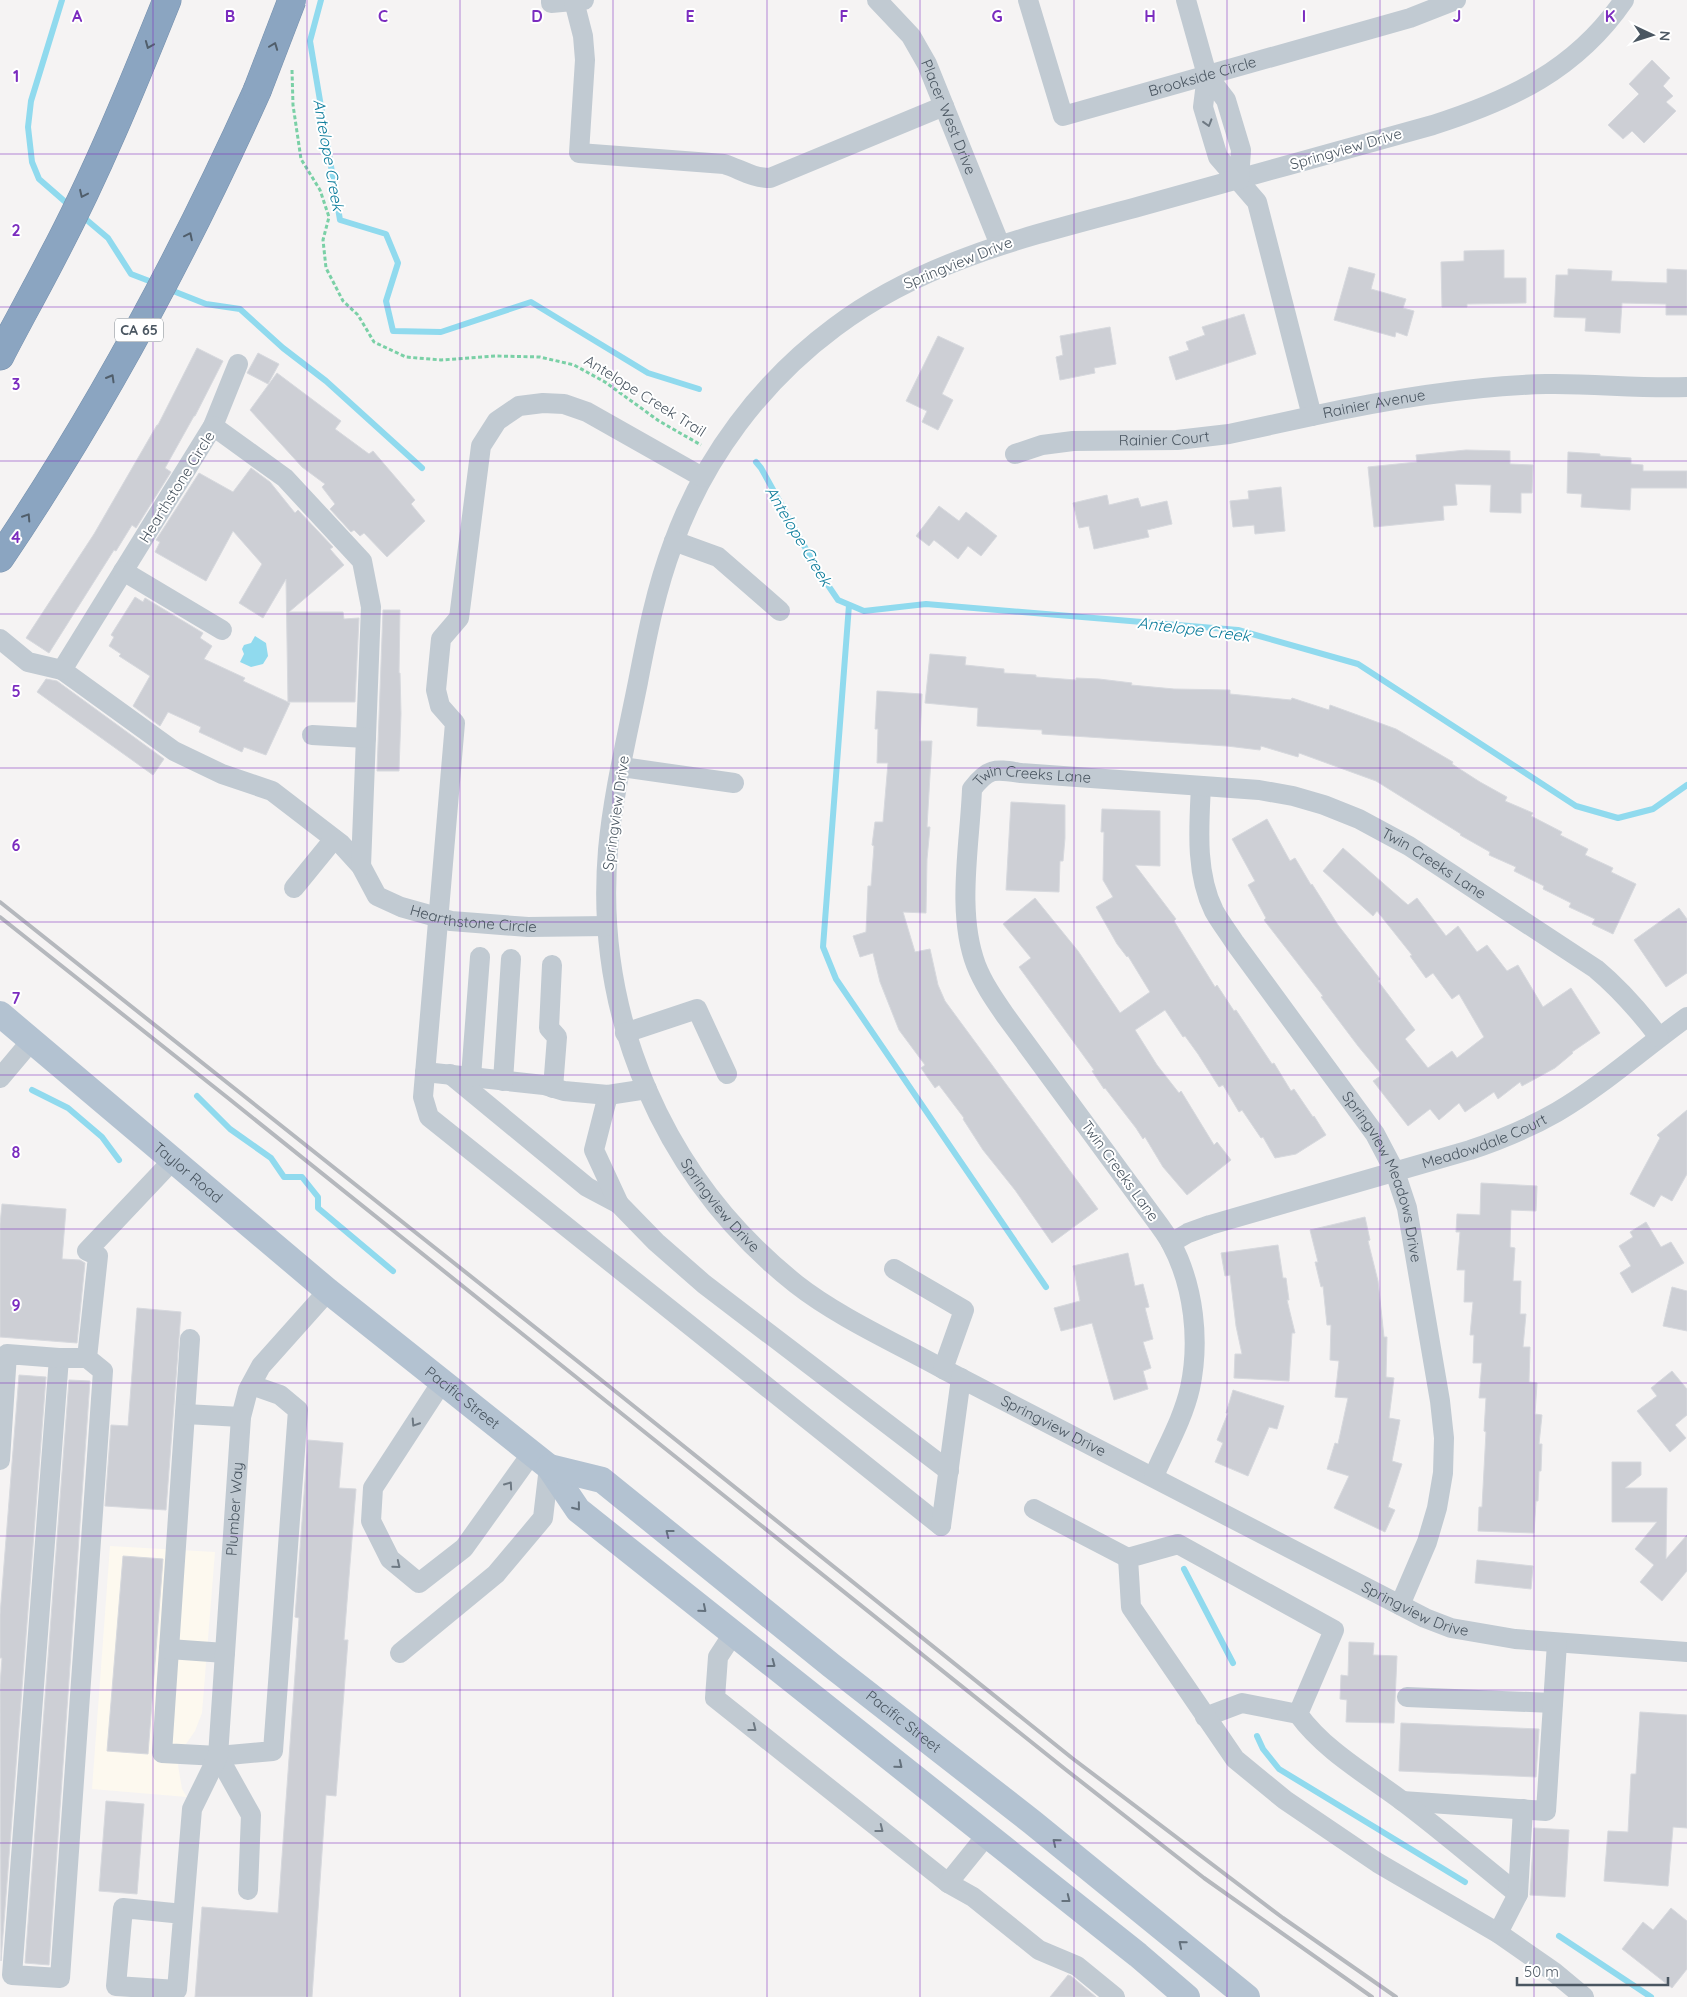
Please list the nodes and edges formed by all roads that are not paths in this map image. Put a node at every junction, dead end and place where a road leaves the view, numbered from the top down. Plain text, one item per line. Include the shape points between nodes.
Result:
1 (167, 0) edge
2 (292, 0) edge
3 (877, 0) edge
4 (1028, 0) edge
5 (1186, 0) edge
6 (1456, 0) edge
7 (1624, 0) edge
8 (551, 1) edge
9 (579, 1) edge
10 (1432, 5) edge
11 (1206, 75) junction
12 (944, 106) junction
13 (1239, 180) junction
14 (1000, 245) junction
15 (53, 257) junction
16 (0, 325) edge
17 (0, 356) edge
18 (238, 364) dead end
19 (1687, 387) edge
20 (1312, 416) junction
21 (214, 426) junction
22 (1015, 454) dead end
23 (702, 478) junction
24 (674, 541) junction
25 (0, 558) edge
26 (123, 571) junction
27 (780, 611) dead end
28 (222, 630) dead end
29 (0, 639) edge
30 (62, 670) junction
31 (312, 735) dead end
32 (366, 738) junction
33 (622, 767) junction
34 (734, 783) dead end
35 (1201, 786) junction
36 (334, 839) junction
37 (361, 866) junction
38 (294, 888) dead end
39 (439, 918) junction
40 (607, 926) junction
41 (480, 957) dead end
42 (511, 959) dead end
43 (552, 966) dead end
44 (0, 1014) edge
45 (1687, 1017) edge
46 (625, 1033) junction
47 (1659, 1037) junction
48 (32, 1040) junction
49 (425, 1072) junction
50 (450, 1074) junction
51 (727, 1074) dead end
52 (471, 1077) junction
53 (0, 1078) edge
54 (503, 1080) junction
55 (553, 1088) junction
56 (646, 1089) junction
57 (608, 1095) junction
58 (173, 1160) junction
59 (1395, 1172) junction
60 (619, 1204) junction
61 (1171, 1243) junction
62 (894, 1269) dead end
63 (328, 1291) junction
64 (376, 1330) joint
65 (190, 1340) dead end
66 (59, 1358) junction
67 (87, 1358) junction
68 (944, 1369) junction
69 (961, 1378) junction
70 (442, 1382) junction
71 (251, 1385) junction
72 (185, 1414) junction
73 (242, 1417) junction
74 (0, 1460) edge
75 (540, 1460) junction
76 (949, 1470) junction
77 (1154, 1476) junction
78 (1034, 1509) dead end
79 (696, 1554) junction
80 (1128, 1558) junction
81 (1400, 1606) junction
82 (733, 1634) junction
83 (1557, 1643) junction
84 (169, 1650) junction
85 (1687, 1652) edge
86 (225, 1653) junction
87 (400, 1653) dead end
88 (832, 1666) junction
89 (1407, 1697) dead end
90 (1553, 1703) junction
91 (1298, 1714) junction
92 (1205, 1717) junction
93 (946, 1755) junction
94 (218, 1756) junction
95 (1402, 1801) junction
96 (1523, 1809) junction
97 (986, 1836) junction
98 (948, 1883) junction
99 (248, 1890) dead end
100 (1518, 1894) junction
101 (183, 1914) junction
102 (1498, 1933) junction
103 (1208, 1966) junction
104 (6, 1975) edge
105 (1115, 1997) edge
106 (1187, 1997) edge
107 (1220, 1997) edge
108 (1247, 1997) edge
109 (1584, 1997) edge

1 -> 15 highway via 111,135
25 -> 2 highway, CA 65, bridge via 64,460 185,244 257,91
3 - 12 street, Placer West Drive via 911,36 927,64
4 - 11 street, Brookside Circle via 1063,116
5 - 11 street
6 - 10 street, Brookside Circle
7 - 13 street, Springview Drive via 1588,42 1558,68 1501,101 1433,125
8 - 9 street
9 - 12 street via 585,60 578,152 724,164 751,176 770,178
10 - 11 street, Brookside Circle
11 - 13 street via 1226,100 1240,150
12 - 14 street, Placer West Drive
13 - 14 street, Springview Drive
13 - 20 street, Rainier Avenue via 1257,202
14 - 23 street, Springview Drive via 928,272 869,304 832,329 772,384 716,454
15 - 16 highway
15 - 17 highway
18 - 21 street
19 - 20 street, Rainier Avenue via 1504,386 1434,392
20 - 22 street, Rainier Court via 1229,434 1177,440 1073,441 1042,445
21 - 26 street, Hearthstone Circle
21 - 32 street, Hearthstone Circle via 285,478 362,560 371,607
23 - 24 street, Springview Drive
23 - 39 street via 587,412 564,404 519,406 497,421 481,446 458,618 441,639 436,690 440,706 455,723
24 - 27 street via 718,557
24 - 33 street, Springview Drive via 651,619
26 - 28 street
26 - 30 street, Hearthstone Circle
29 - 30 street via 28,662
30 - 36 street, Hearthstone Circle via 174,751 222,774 272,792
31 - 32 street
32 - 37 street, Hearthstone Circle
33 - 34 street
33 - 40 street, Springview Drive via 608,848
35 - 47 street, Twin Creeks Lane via 1293,796 1384,832 1596,969 1619,988
35 - 59 street, Springview Meadows Drive via 1199,848 1213,910 1375,1134
35 - 61 street, Twin Creeks Lane via 998,769 983,775 972,789 966,893 968,931 976,964 988,991
36 - 37 street, Hearthstone Circle
36 - 38 street
37 - 39 street, Hearthstone Circle via 377,896
39 - 40 street, Hearthstone Circle via 528,927
39 - 49 street
40 - 46 street, Springview Drive via 611,968
41 - 52 street
42 - 54 street
43 - 55 street via 549,1028 557,1037
44 - 48 main road, Taylor Road
45 - 47 street, Meadowdale Court
46 - 51 street via 697,1009
46 - 56 street, Springview Drive
47 - 59 street, Meadowdale Court via 1587,1092 1530,1127 1501,1140
48 - 53 street
48 - 58 main road, Taylor Road
49 - 50 street
49 - 76 street via 423,1097 429,1117 941,1526
50 - 52 street
50 - 60 street via 587,1187
52 - 54 street
54 - 55 street
55 - 57 street
56 - 57 street
56 - 68 street, Springview Drive via 690,1171 717,1208 770,1261 798,1286 832,1308
57 - 60 street via 594,1150
58 - 63 main road, Taylor Road
58 - 67 street via 87,1250 98,1256
59 - 61 street, Meadowdale Court via 1210,1225
59 - 81 street, Springview Meadows Drive via 1407,1208 1444,1438 1437,1508 1427,1542
60 - 76 street via 704,1284
61 - 77 street, Twin Creeks Lane via 1190,1300 1194,1360 1179,1420
62 - 68 street via 964,1310
63 - 64 main road, Taylor Road
63 - 71 street, Plumber Way via 261,1366
64 - 70 main road, Pacific Street
65 - 72 street
66 - 67 street
66 - 74 street via 7,1354
66 - 104 street
67 - 104 street via 103,1371 60,1978
68 - 69 street, Springview Drive
69 - 76 street
69 - 77 street, Springview Drive
70 - 75 main road, Pacific Street
70 -> 75 street via 373,1488 371,1521 390,1560 419,1583 464,1548
71 - 73 street, Plumber Way
71 - 94 street via 280,1395 298,1410 272,1751
72 - 73 street
72 - 84 street
73 - 86 street, Plumber Way
79 -> 75 main road, Pacific Street via 602,1480
75 -> 82 main road, Pacific Street via 578,1510
75 - 87 street via 543,1518 496,1574
77 - 81 street, Springview Drive
78 - 80 street
79 - 82 main road via 701,1580 733,1607
79 - 88 main road, Pacific Street
80 - 91 street via 1178,1544 1334,1630
80 - 92 street via 1131,1606
81 - 83 street, Springview Drive via 1451,1628
82 - 88 main road via 762,1629 817,1670
82 -> 97 main road, Pacific Street
82 -> 98 street via 718,1657 715,1698
83 - 85 street, Springview Drive
83 - 90 street
84 - 86 street
84 - 94 street via 162,1753
86 - 94 street, Plumber Way
88 - 93 main road, Pacific Street
89 - 90 street
90 - 96 street via 1546,1810
91 - 92 street via 1242,1703
91 - 95 street via 1308,1728 1342,1758
92 - 102 street via 1235,1760 1285,1800 1378,1863
93 - 97 main road via 953,1776 991,1815
103 -> 93 main road, Pacific Street
94 - 99 street via 252,1815
94 - 101 street via 192,1810
95 - 96 street
95 - 100 street
96 - 100 street
97 - 98 street
97 -> 106 main road, Pacific Street
98 - 105 street via 973,1897 1039,1950 1077,1966
100 - 102 street
101 - 101 street via 123,1908 116,1986 177,1990
102 - 109 street
103 - 107 main road via 1209,1979
103 - 108 main road, Pacific Street

